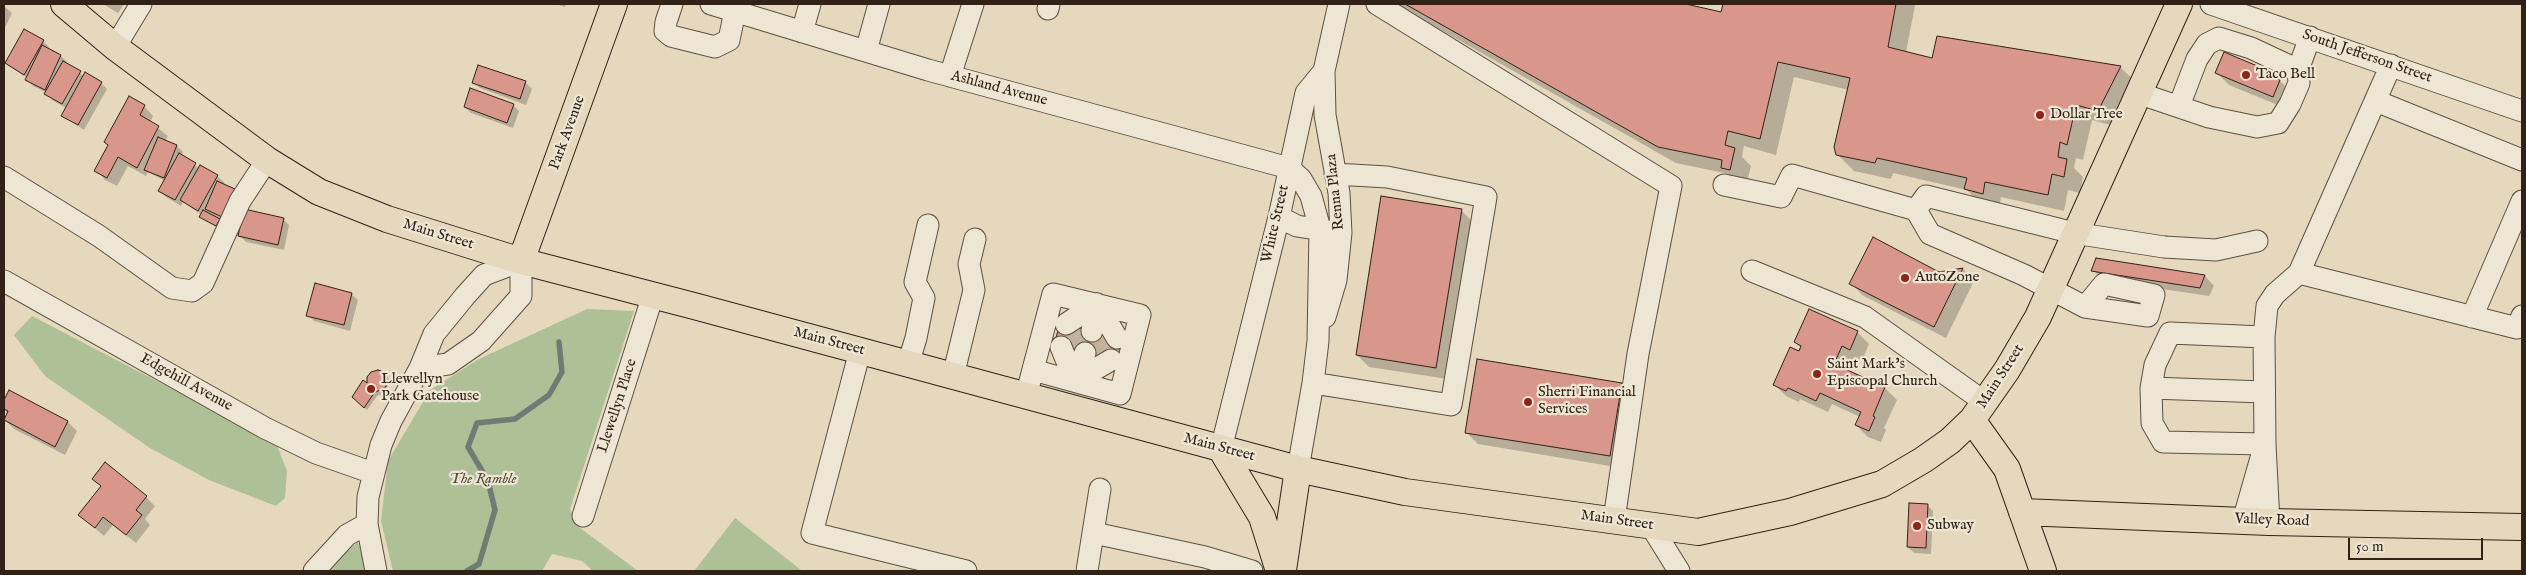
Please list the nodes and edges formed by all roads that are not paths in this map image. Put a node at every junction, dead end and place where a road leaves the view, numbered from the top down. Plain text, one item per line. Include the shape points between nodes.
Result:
1 (64, 4) edge
2 (141, 4) edge
3 (614, 4) edge
4 (672, 4) edge
5 (711, 4) edge
6 (810, 4) edge
7 (879, 4) edge
8 (973, 4) edge
9 (1339, 4) edge
10 (1377, 4) edge
11 (2179, 4) edge
12 (2211, 4) edge
13 (735, 11) junction
14 (802, 32) junction
15 (2310, 37) junction
16 (115, 47) junction
17 (866, 51) junction
18 (2391, 66) junction
19 (1324, 71) junction
20 (950, 76) junction
21 (2299, 76) junction
22 (2138, 93) junction
23 (2376, 101) junction
24 (2179, 106) junction
25 (2522, 111) edge
26 (268, 160) junction
27 (2522, 160) edge
28 (1289, 168) junction
29 (1335, 174) junction
30 (4, 177) edge
31 (1724, 185) dead end
32 (2522, 201) edge
33 (1916, 210) junction
34 (1278, 217) junction
35 (928, 225) dead end
36 (1320, 229) junction
37 (1341, 233) junction
38 (2074, 233) junction
39 (975, 239) dead end
40 (2258, 241) dead end
41 (521, 261) junction
42 (1752, 271) dead end
43 (2299, 274) junction
44 (4, 281) edge
45 (2050, 289) junction
46 (654, 295) junction
47 (1097, 304) junction
48 (2085, 307) dead end
49 (2522, 316) edge
50 (2472, 317) junction
51 (2264, 337) junction
52 (1318, 341) junction
53 (860, 351) junction
54 (908, 364) junction
55 (420, 368) junction
56 (1033, 370) junction
57 (953, 376) junction
58 (1075, 382) junction
59 (1313, 383) junction
60 (2150, 388) junction
61 (1121, 390) junction
62 (2264, 392) junction
63 (1026, 396) junction
64 (1979, 412) junction
65 (1114, 420) junction
66 (2265, 444) junction
67 (1221, 449) junction
68 (1298, 469) junction
69 (373, 473) junction
70 (1100, 489) dead end
71 (2022, 512) junction
72 (583, 516) dead end
73 (1614, 520) junction
74 (2256, 521) junction
75 (367, 524) junction
76 (1651, 526) junction
77 (2522, 527) edge
78 (1094, 533) junction
79 (314, 571) edge
80 (376, 571) edge
81 (966, 571) edge
82 (1087, 571) edge
83 (1252, 571) edge
84 (1281, 571) edge
85 (1680, 571) edge
86 (2043, 571) edge

1 - 16 main road, Main Street
2 - 16 street
3 - 41 main road, Park Avenue
4 - 13 street via 665,30 670,36 715,47 729,40
5 - 13 street, Ashland Avenue
6 - 14 street
7 - 17 street
8 - 20 street
9 - 19 street, White Street
10 - 73 street via 1671,186 1638,354
11 - 22 main road, Main Street
12 - 15 street, South Jefferson Street
13 - 14 street, Ashland Avenue
14 - 17 street, Ashland Avenue
15 - 18 street, South Jefferson Street
15 - 21 street
16 - 26 main road, Main Street
17 - 20 street, Ashland Avenue
18 - 23 street
18 - 25 street, South Jefferson Street
19 - 28 street, White Street via 1306,93
19 - 29 street, Renna Plaza via 1325,114
20 - 28 street, Ashland Avenue
21 - 24 street via 2290,104 2278,123 2257,127 2209,118
21 - 24 street via 2228,39 2211,40 2196,59
22 - 24 street
22 - 38 main road, Main Street
23 - 27 street
23 - 43 street
26 - 30 street via 240,200 203,283 192,291 172,288 99,236
26 - 41 main road, Main Street via 319,192 351,206
28 - 34 street, White Street
28 - 36 street, Renna Plaza via 1301,179 1311,196
29 - 37 street, Renna Plaza
29 - 59 street via 1387,177 1486,197 1451,405
31 - 33 street via 1781,198 1792,175
32 - 50 street
33 - 38 street via 1926,196
33 - 45 street via 1930,234 2024,274
34 - 36 street via 1297,226
34 - 67 street, White Street
35 - 54 street via 915,282 924,298
36 - 37 street
36 - 52 street, Renna Plaza
37 - 52 street, Renna Plaza via 1336,280
38 - 40 street via 2164,248 2216,250
38 - 45 main road, Main Street
39 - 57 street via 969,264 974,290
41 - 46 main road, Main Street
41 - 55 street via 484,275 434,334
41 - 55 street, Park Avenue via 521,296 481,342 448,364
42 - 64 street via 1865,317
43 - 50 street
43 - 51 street via 2275,294 2267,306
44 - 69 street, Edgehill Avenue via 265,428 316,453
45 - 48 street
45 - 64 main road, Main Street via 2021,347
46 - 53 main road, Main Street
46 - 72 street, Llewellyn Place
47 - 47 street via 1092,331
47 - 56 street via 1053,294
47 - 61 street via 1140,315
49 - 50 street via 2517,328
51 - 60 street via 2170,333 2155,365
51 - 62 street
52 - 59 street, Renna Plaza
53 - 54 main road, Main Street
53 - 81 street via 812,533
54 - 57 main road, Main Street
55 - 69 street via 388,429
56 - 58 street
56 - 63 street
57 - 63 main road, Main Street
58 - 58 street via 1086,354
58 - 61 street via 1120,394
59 - 68 street, Renna Plaza
60 - 62 street
60 - 66 street via 2152,423 2163,442
61 - 65 street
62 - 66 street
63 - 65 main road, Main Street
64 - 71 main road via 2007,469
64 - 76 main road, Main Street via 1950,440 1882,484 1790,512 1698,532
65 - 67 main road, Main Street
66 - 74 street
67 - 68 main road, Main Street
67 - 84 main road via 1262,517
68 - 73 main road, Main Street via 1405,492
68 - 84 main road
69 - 75 street
70 - 78 street
71 - 74 main road, Valley Road
71 - 86 main road
73 - 76 main road, Main Street
74 - 77 main road, Valley Road
75 - 79 street via 347,535
75 - 80 street
76 - 85 street
78 - 82 street
78 - 83 street via 1205,557

